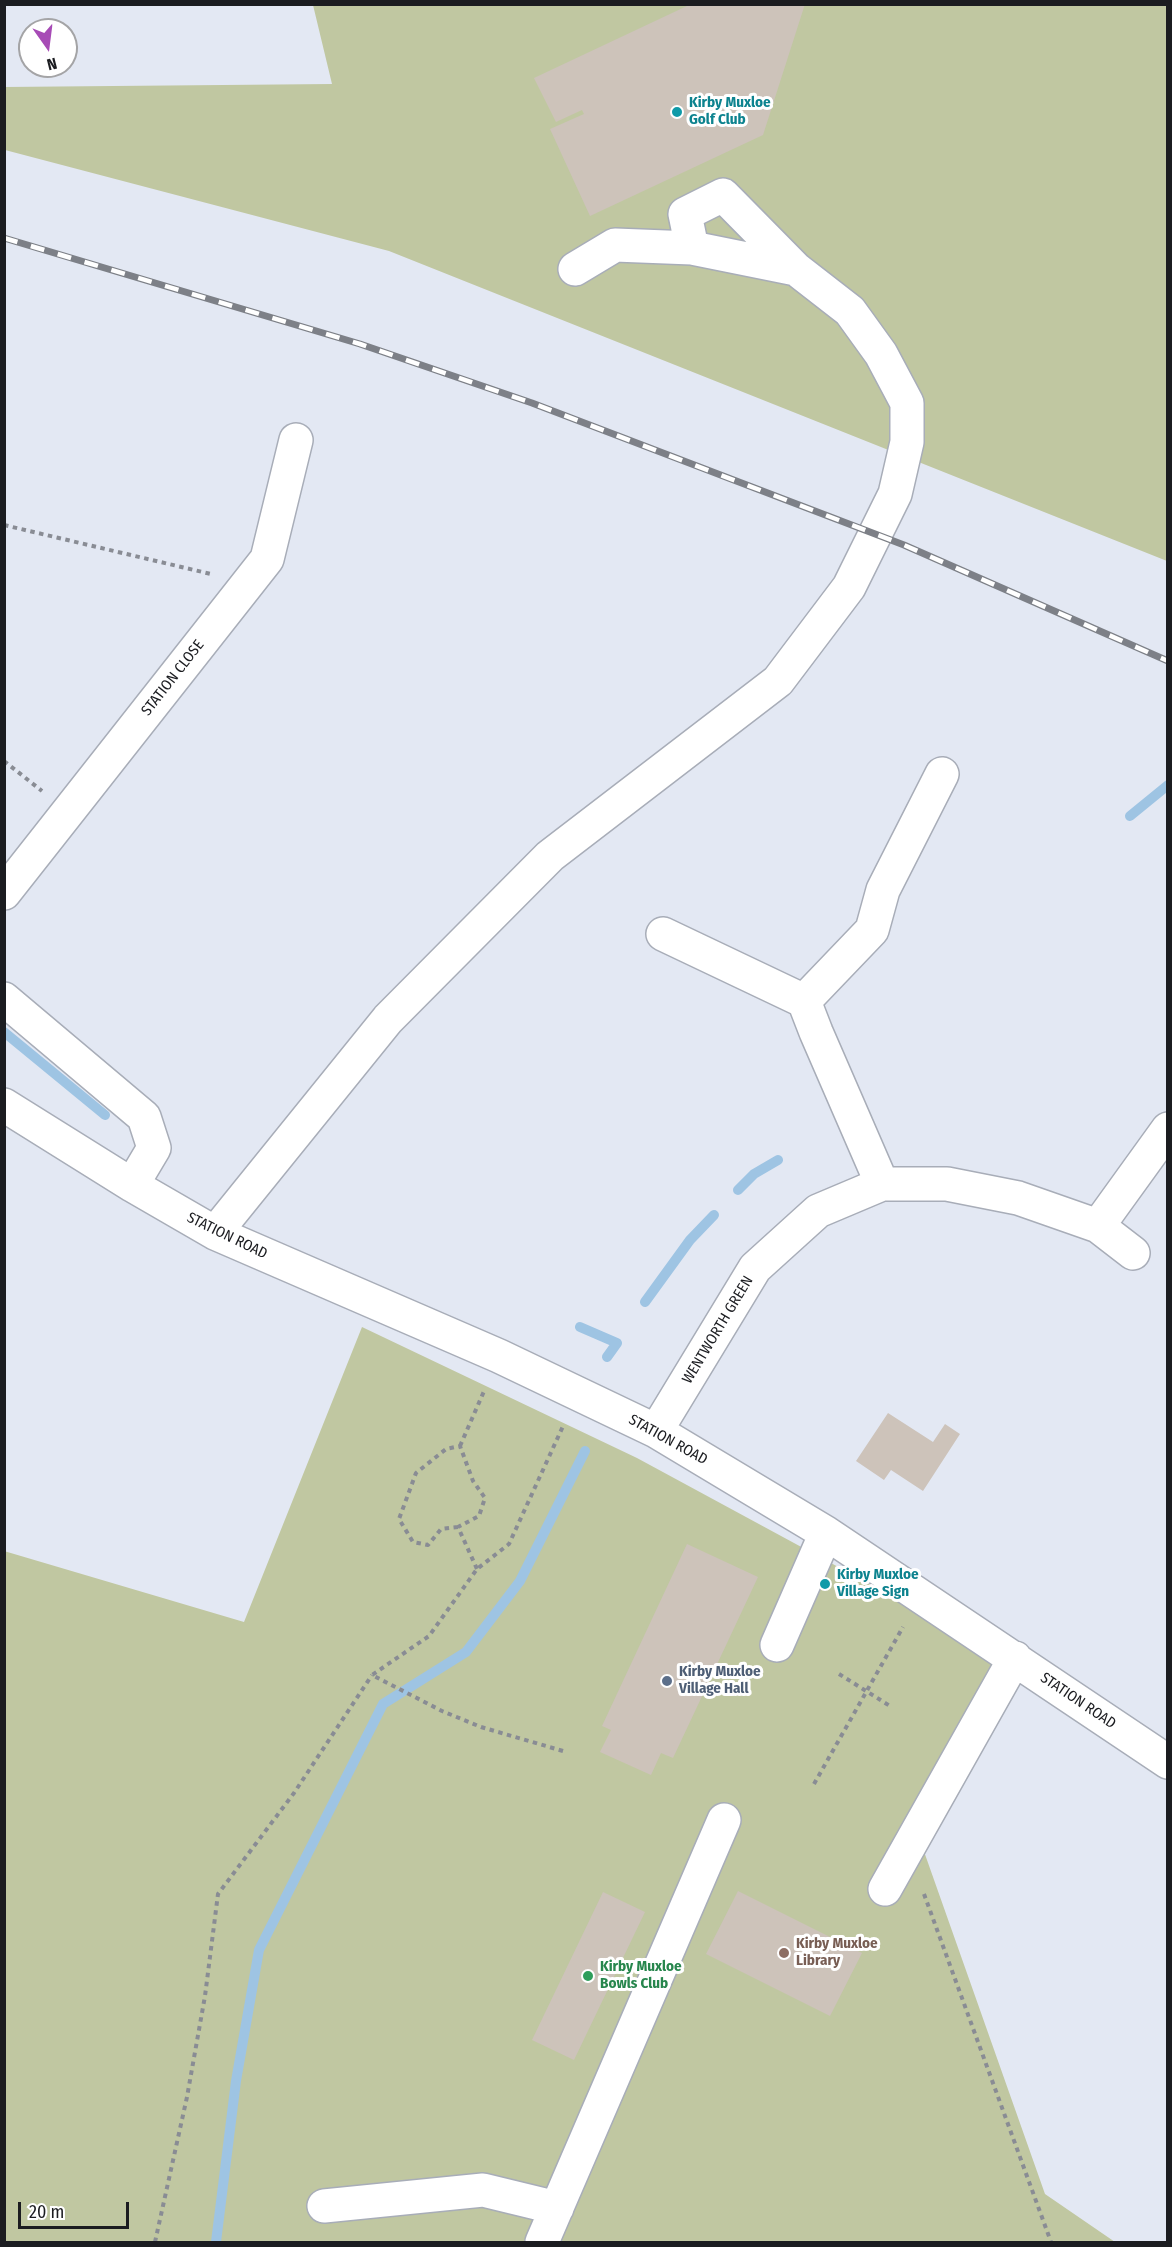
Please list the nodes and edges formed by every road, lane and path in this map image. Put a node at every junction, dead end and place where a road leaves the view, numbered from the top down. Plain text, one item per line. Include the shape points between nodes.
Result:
1 (692, 248) junction
2 (575, 268) dead end
3 (796, 269) junction
4 (296, 440) dead end
5 (4, 525) edge
6 (248, 582) junction
7 (4, 761) edge
8 (942, 774) dead end
9 (68, 812) junction
10 (4, 893) edge
11 (663, 934) dead end
12 (4, 999) edge
13 (804, 1000) junction
14 (4, 1105) edge
15 (1167, 1129) edge
16 (882, 1184) junction
17 (132, 1185) junction
18 (1098, 1226) junction
19 (215, 1233) junction
20 (1133, 1253) dead end
21 (499, 1356) junction
22 (578, 1394) junction
23 (656, 1431) junction
24 (460, 1446) junction
25 (458, 1527) junction
26 (826, 1533) junction
27 (477, 1569) junction
28 (921, 1595) junction
29 (777, 1645) dead end
30 (1015, 1658) junction
31 (839, 1674) dead end
32 (372, 1675) junction
33 (867, 1692) junction
34 (890, 1706) dead end
35 (563, 1751) dead end
36 (1167, 1761) edge
37 (814, 1784) dead end
38 (724, 1820) dead end
39 (908, 1849) junction
40 (885, 1889) dead end
41 (324, 2205) dead end
42 (557, 2208) junction
43 (155, 2242) edge
44 (542, 2242) edge
45 (1051, 2242) edge

1 - 2 street via 615,245
1 - 3 street
1 - 3 street via 685,214 723,195
3 - 19 street via 850,311 881,354 907,403 907,442 895,494 849,587 778,681 550,856 388,1019
4 - 6 street, STATION CLOSE via 267,559
5 - 6 path
6 - 9 street, STATION CLOSE
7 - 9 path
8 - 13 street via 883,890 872,930
9 - 10 street, STATION CLOSE
11 - 13 street
12 - 17 street via 144,1117 154,1148
13 - 16 street
14 - 17 street, STATION ROAD
15 - 18 street
16 - 18 street, WENTWORTH GREEN via 947,1184 1018,1198
16 - 23 street, WENTWORTH GREEN via 818,1211 755,1268
17 - 19 street, STATION ROAD
18 - 20 street, WENTWORTH GREEN
19 - 21 street, STATION ROAD
21 - 22 street, STATION ROAD
21 - 24 path
22 - 23 street, STATION ROAD
22 - 27 path via 509,1544
23 - 26 street, STATION ROAD
24 - 25 path via 473,1481 485,1498 479,1516
24 - 25 path via 446,1449 416,1473 399,1519 413,1542 428,1545 441,1529
25 - 27 path
26 - 28 street, STATION ROAD
26 - 29 street
27 - 32 path via 429,1636
28 - 30 street, STATION ROAD
28 - 33 path
30 - 36 street, STATION ROAD
30 - 39 street
31 - 33 path
32 - 35 path via 442,1711
32 - 43 path via 294,1793 218,1894 189,2086
33 - 34 path
33 - 37 path
38 - 42 street
39 - 40 street
39 - 45 path
41 - 42 street via 483,2190
42 - 44 street

